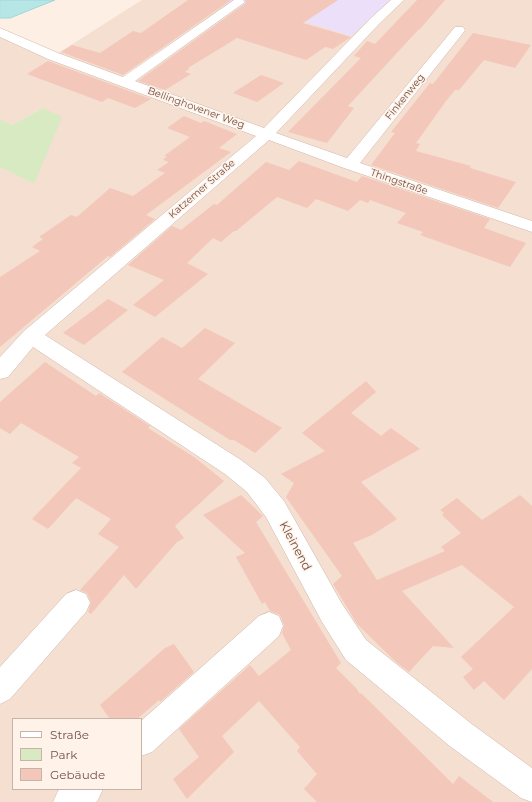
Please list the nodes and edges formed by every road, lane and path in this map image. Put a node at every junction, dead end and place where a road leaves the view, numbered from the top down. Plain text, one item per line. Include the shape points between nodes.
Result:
1 (398, 0) edge
2 (238, 2) dead end
3 (459, 30) dead end
4 (0, 32) edge
5 (125, 82) junction
6 (266, 134) junction
7 (350, 165) junction
8 (532, 226) edge
9 (31, 336) junction
10 (0, 371) edge
11 (76, 603) dead end
12 (269, 626) dead end
13 (0, 689) edge
14 (142, 740) edge
15 (532, 786) edge
16 (86, 790) edge
17 (69, 802) edge

1 - 6 street, Katzemer Straße
2 - 5 street, Bellinghovener Weg
3 - 7 street, Finkenweg
4 - 5 street, Bellinghovener Weg via 53,56
5 - 6 street, Bellinghovener Weg
6 - 7 street, Thingstraße
6 - 9 street, Katzemer Straße
7 - 8 street, Thingstraße
9 - 10 street, Katzemer Straße
9 - 15 street, Kleinend via 233,467 256,485 276,509 332,613 356,650 462,736
11 - 13 street
12 - 14 street
16 - 17 street

